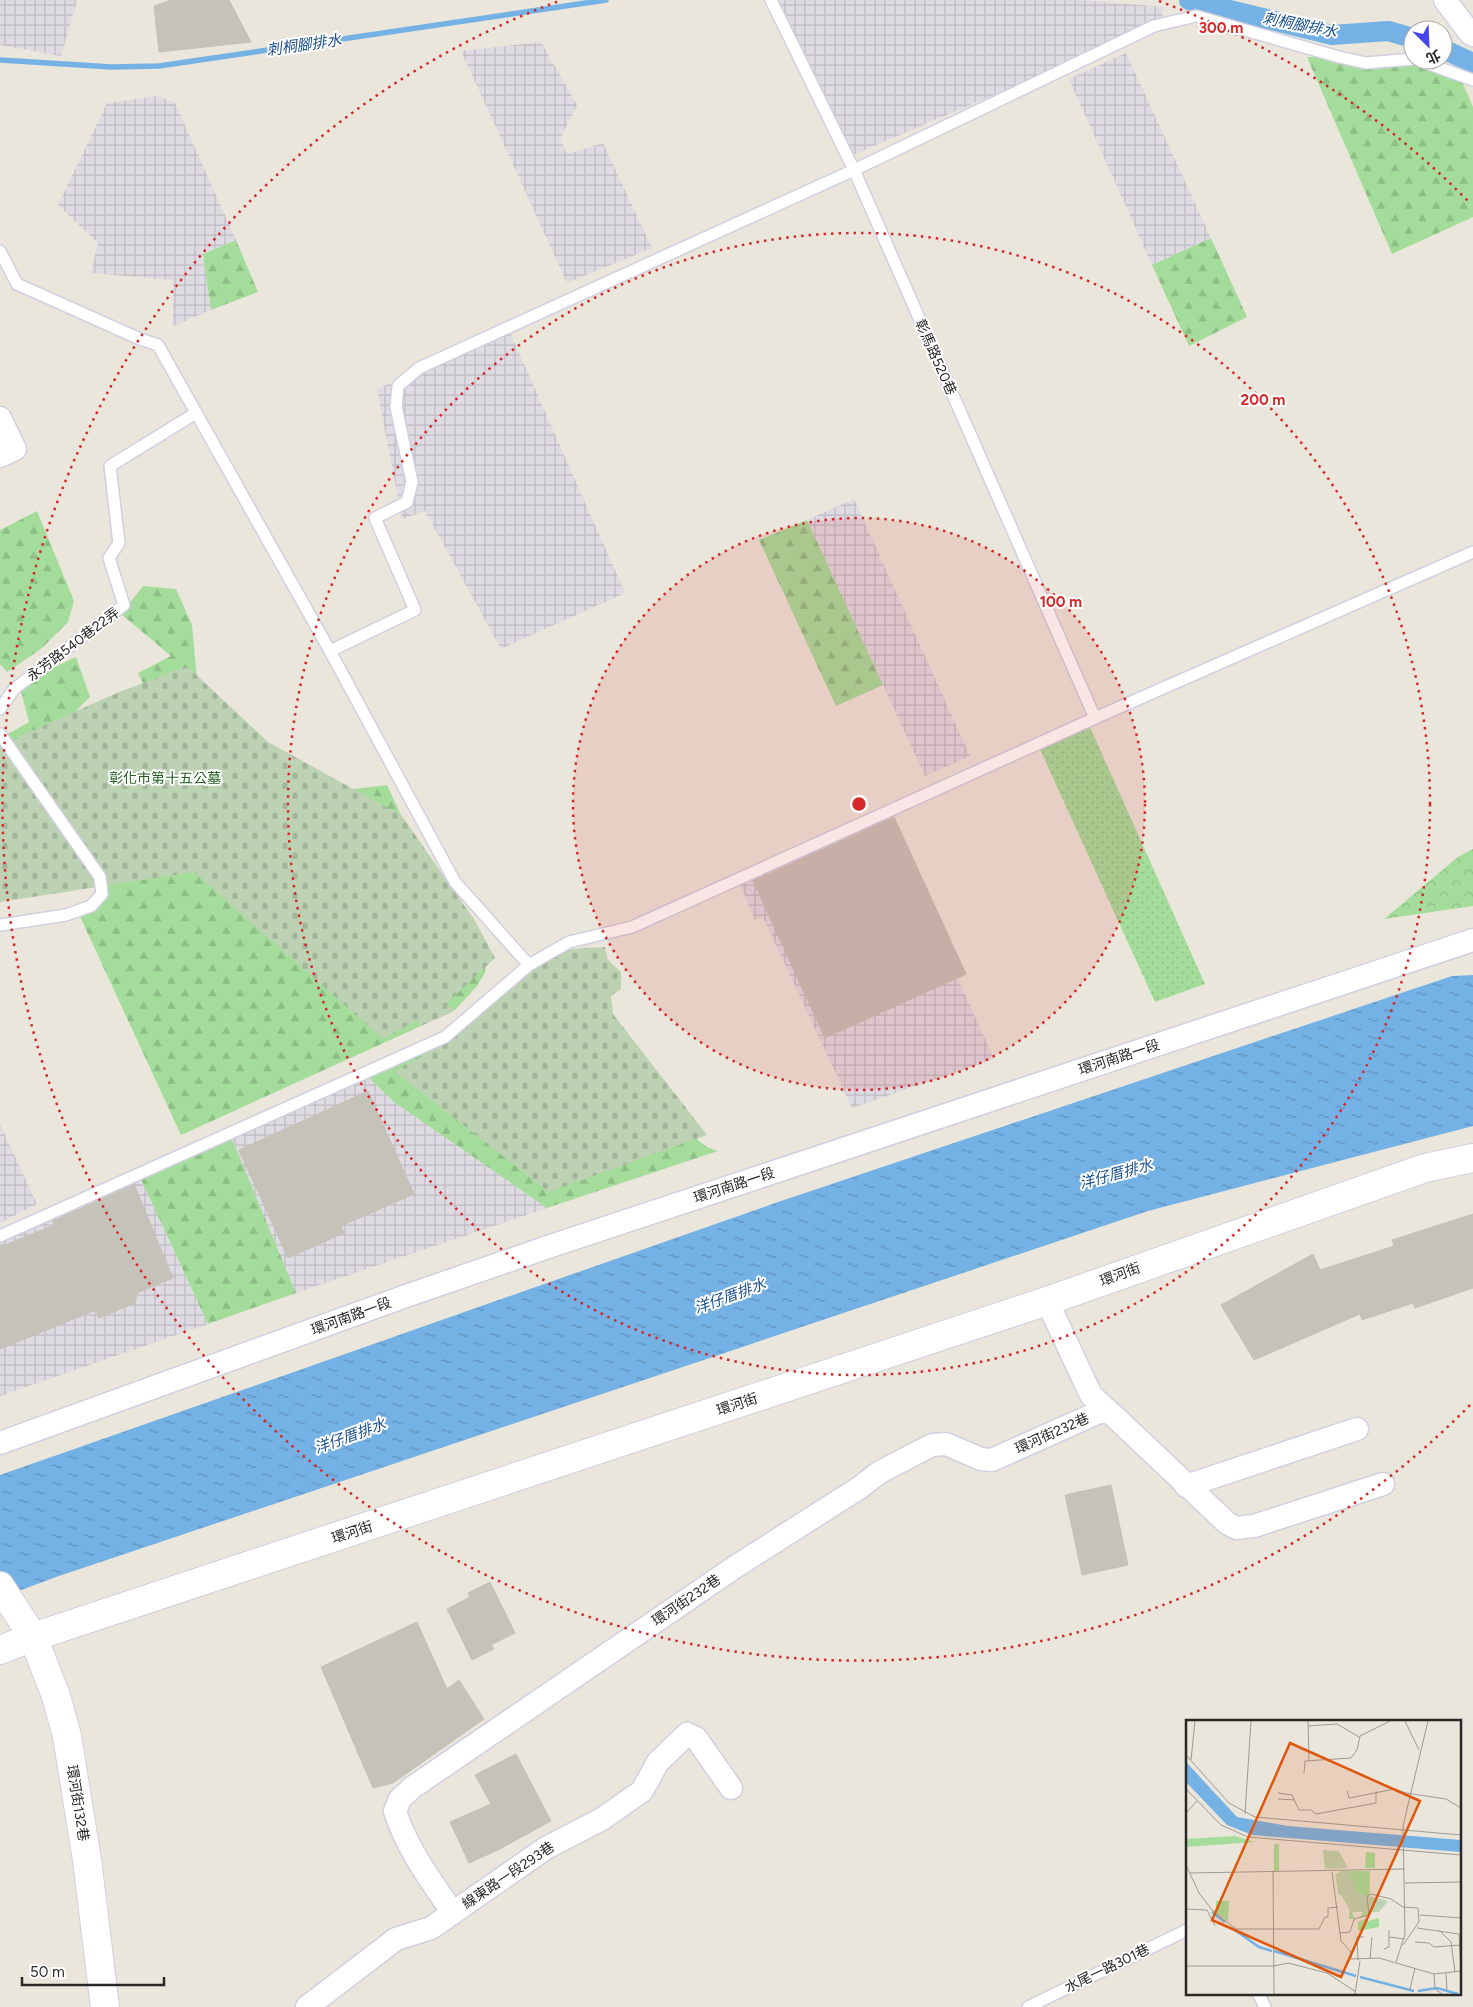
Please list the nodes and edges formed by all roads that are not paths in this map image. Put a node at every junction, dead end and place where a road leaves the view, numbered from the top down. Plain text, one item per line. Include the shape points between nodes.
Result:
1 (771, 0) edge
2 (1445, 0) edge
3 (1473, 35) edge
4 (1403, 60) edge
5 (1446, 70) edge
6 (1473, 80) edge
7 (854, 170) junction
8 (0, 251) edge
9 (196, 413) junction
10 (0, 418) edge
11 (0, 456) edge
12 (1473, 552) edge
13 (330, 651) junction
14 (0, 709) edge
15 (1095, 718) junction
16 (0, 734) edge
17 (0, 925) edge
18 (1473, 940) edge
19 (529, 965) junction
20 (1473, 1158) edge
21 (0, 1236) edge
22 (1047, 1300) junction
23 (1108, 1411) junction
24 (1357, 1429) dead end
25 (0, 1443) edge
26 (1383, 1484) dead end
27 (1186, 1486) junction
28 (0, 1586) edge
29 (33, 1637) junction
30 (0, 1650) edge
31 (731, 1788) dead end
32 (453, 1914) junction
33 (1186, 1930) edge
34 (1258, 1994) edge
35 (105, 2007) edge
36 (307, 2007) edge
37 (1028, 2007) edge
38 (1265, 2007) edge

1 - 7 lane, 彰馬路520巷
2 - 3 street
4 - 7 lane via 1366,63 1190,17 1154,26
5 - 6 lane
7 - 13 lane via 420,368 398,386 396,407 412,482 407,502 375,518 415,610
7 - 15 lane, 彰馬路520巷
8 - 9 lane via 17,284 158,345
9 - 13 lane
9 - 14 lane, 永芳路540巷22弄 via 110,466 119,543 109,558 124,605 14,689
10 - 11 street via 15,449
12 - 15 lane
13 - 19 lane via 456,882
15 - 19 lane via 632,927 569,942
16 - 17 lane via 100,877 102,894 91,906 66,915
18 - 25 street, 環河南路一段 via 542,1249
19 - 21 lane via 445,1037
20 - 22 street, 環河街 via 1416,1171
22 - 23 street, 環河街232巷 via 1091,1396
22 - 29 street, 環河街
23 - 27 street, 環河街232巷
23 - 32 street, 環河街232巷 via 992,1460 981,1459 946,1444 932,1445 880,1472 413,1787 400,1799 395,1811 401,1831
24 - 27 street
26 - 27 street, 環河街232巷 via 1254,1526 1236,1528
28 - 29 street, 環河街132巷
29 - 30 street, 環河街
29 - 35 street, 環河街132巷 via 56,1696 67,1736 87,1860
31 - 32 street, 線東路一段293巷 via 696,1738 687,1734 658,1762 642,1791 602,1819 546,1848
32 - 36 street, 線東路一段293巷 via 432,1928 396,1939
33 - 37 lane, 水尾一路301巷
34 - 38 lane

